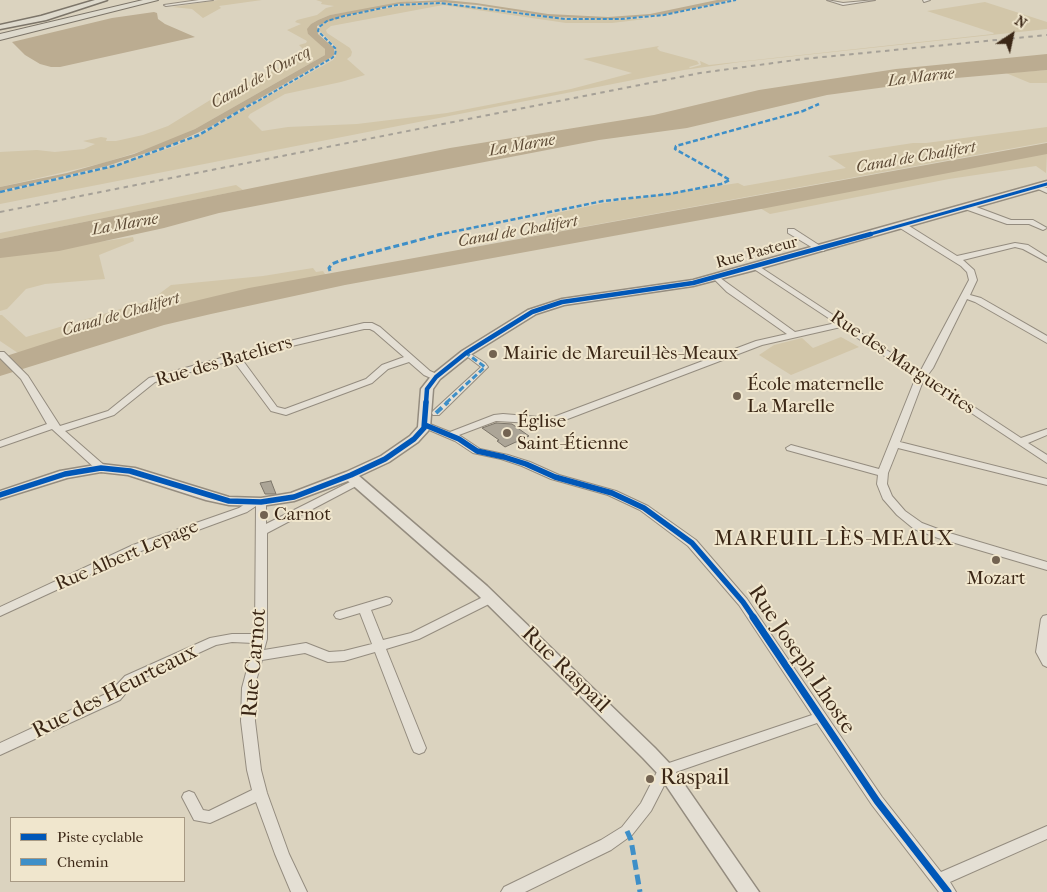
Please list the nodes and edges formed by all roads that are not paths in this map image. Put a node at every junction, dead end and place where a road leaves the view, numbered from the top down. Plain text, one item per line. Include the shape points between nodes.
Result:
1 (103, 0) edge
2 (144, 0) edge
3 (154, 0) edge
4 (211, 0) edge
5 (829, 0) edge
6 (873, 0) edge
7 (924, 0) edge
8 (928, 0) edge
9 (166, 5) dead end
10 (0, 28) edge
11 (0, 36) edge
12 (1042, 185) edge
13 (1047, 191) edge
14 (968, 207) junction
15 (903, 226) junction
16 (1043, 228) dead end
17 (791, 231) dead end
18 (821, 249) junction
19 (956, 258) junction
20 (1047, 260) edge
21 (757, 267) junction
22 (716, 277) junction
23 (966, 296) junction
24 (843, 324) junction
25 (792, 334) junction
26 (1047, 340) edge
27 (466, 353) junction
28 (2, 354) dead end
29 (235, 357) junction
30 (410, 358) junction
31 (436, 376) junction
32 (921, 376) junction
33 (436, 413) dead end
34 (425, 425) junction
35 (55, 427) junction
36 (1047, 432) edge
37 (451, 435) junction
38 (1020, 442) junction
39 (0, 444) edge
40 (894, 444) junction
41 (791, 448) dead end
42 (1047, 460) edge
43 (102, 468) junction
44 (883, 472) junction
45 (353, 479) junction
46 (1047, 482) edge
47 (0, 495) edge
48 (258, 502) junction
49 (261, 531) junction
50 (1047, 566) edge
51 (490, 598) junction
52 (386, 601) dead end
53 (364, 608) junction
54 (0, 612) edge
55 (340, 615) dead end
56 (1047, 619) edge
57 (261, 639) junction
58 (378, 646) junction
59 (257, 656) junction
60 (1047, 662) edge
61 (820, 717) junction
62 (419, 748) dead end
63 (0, 749) edge
64 (665, 770) junction
65 (260, 793) junction
66 (189, 797) dead end
67 (1047, 832) edge
68 (938, 880) junction
69 (299, 892) edge
70 (509, 892) edge
71 (749, 892) edge
72 (948, 892) edge

1 - 10 main road
2 - 11 highway
3 - 11 highway
4 - 9 street
5 - 6 street via 842,4
7 - 8 street
12 - 13 street
12 - 14 street, Rue Pasteur
14 - 15 street, Rue Pasteur
14 - 16 street via 1010,222 1030,222
15 - 18 street, Rue Pasteur
15 - 19 street
17 - 18 street
18 - 21 street, Rue Pasteur
19 - 20 street via 1017,246
19 - 23 street via 971,272 973,280
21 - 22 street, Rue Pasteur
21 - 24 street, Rue des Marguerites
22 - 25 street
22 - 27 street, Rue Pasteur via 562,302 518,319
23 - 26 street
23 - 32 street
24 - 25 street
24 - 32 street, Rue des Marguerites
25 - 37 street via 744,348 562,418 551,421 494,418
27 - 31 street, Rue Pasteur
27 - 33 street via 485,367
28 - 35 street via 23,374
29 - 30 street, Rue des Bateliers via 372,326
29 - 30 street via 274,409 286,412 369,381 385,367
29 - 35 street, Rue des Bateliers via 152,380 111,413
30 - 31 street via 427,373
31 - 34 street via 427,389
32 - 38 street, Rue des Marguerites
32 - 40 street
34 - 37 street, Rue Joseph Lhoste
34 - 45 street via 421,434
35 - 39 street, Rue des Bateliers
35 - 43 street
36 - 38 street
37 - 61 street, Rue Joseph Lhoste via 477,451 612,493 644,508 692,544 744,602
38 - 42 street, Rue des Marguerites
40 - 44 street
40 - 46 street
41 - 44 street
43 - 47 street via 65,474
43 - 48 street via 130,471 228,501
44 - 50 street via 882,484 887,497 918,526
45 - 48 street via 294,497
45 - 49 street
45 - 51 street, Rue Raspail
48 - 49 street, Rue Carnot
48 - 54 street, Rue Albert Lepage via 137,548
49 - 57 street, Rue Carnot
51 - 58 street via 422,633
51 - 64 street, Rue Raspail
52 - 53 street
53 - 55 street
53 - 58 street
56 - 60 street via 1042,652
57 - 59 street, Rue Carnot
57 - 63 street, Rue des Heurteaux via 214,641 130,679 115,696
58 - 59 street via 344,656 328,657 306,648
58 - 62 street
59 - 65 street, Rue Carnot via 248,688 248,721
61 - 64 street
61 - 68 street, Rue Joseph Lhoste via 877,801
64 - 70 street via 646,807 627,831 606,845
64 - 71 street, Rue Raspail
65 - 66 street via 210,817 199,816
65 - 69 street, Rue Carnot
67 - 68 street
68 - 72 street, Rue Joseph Lhoste

